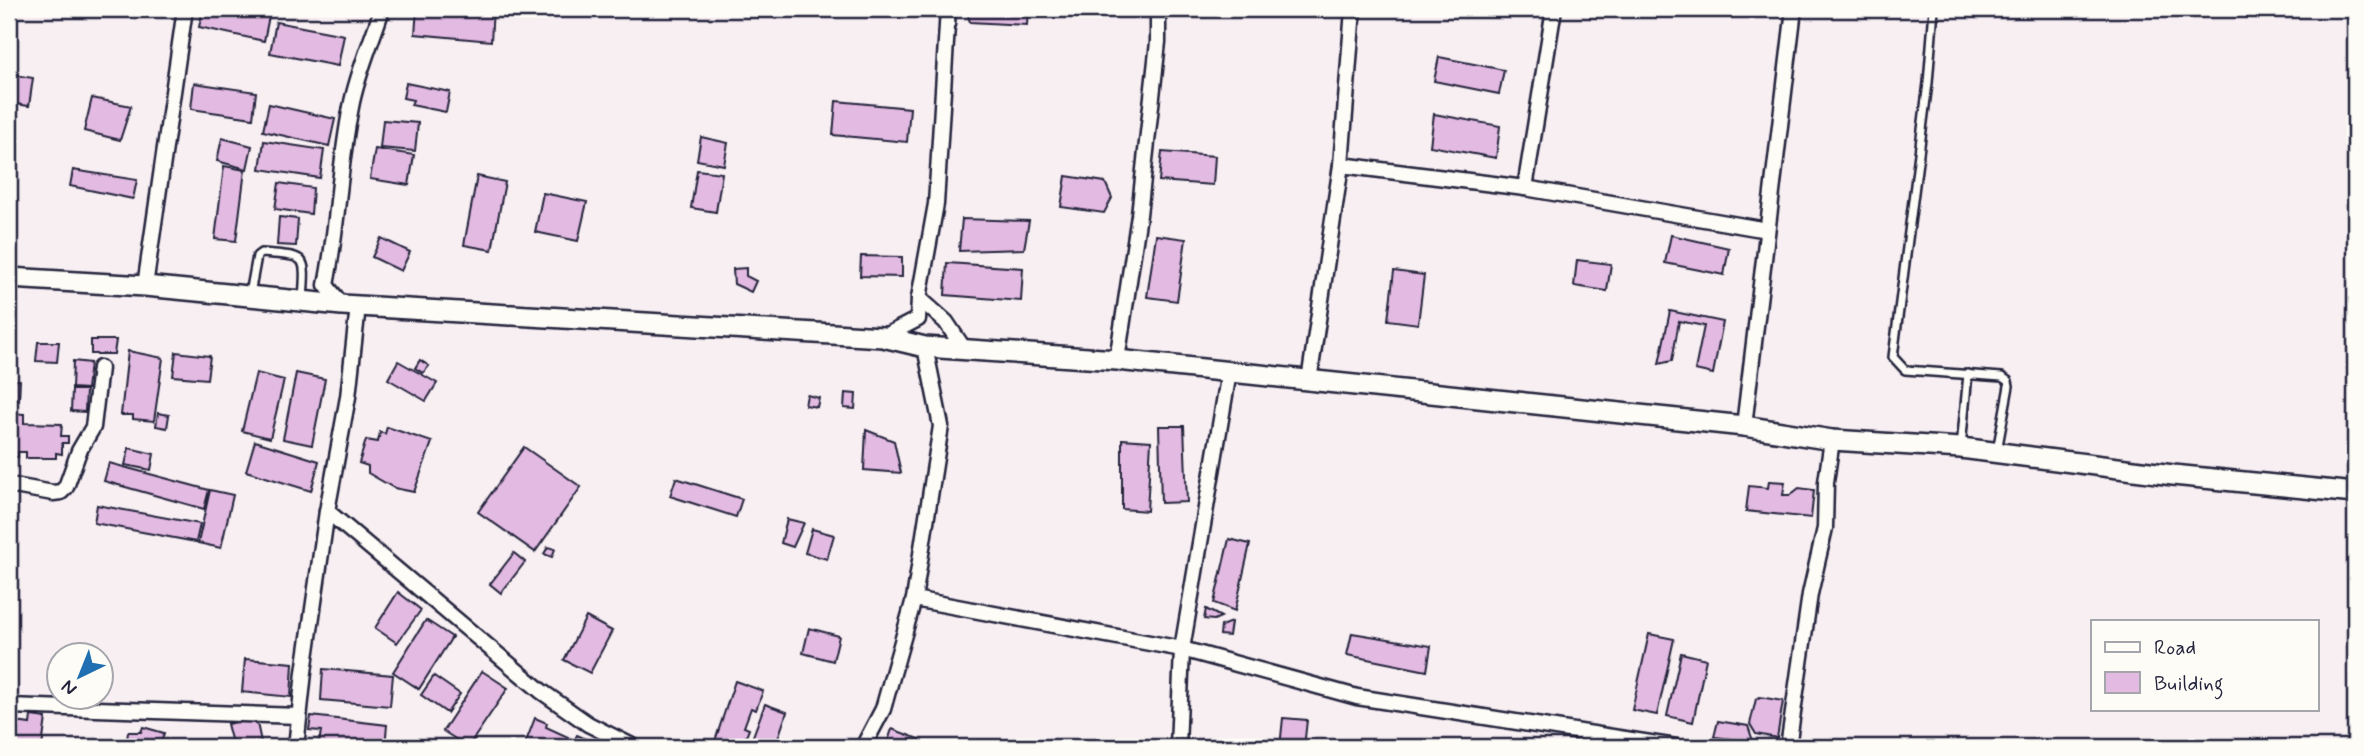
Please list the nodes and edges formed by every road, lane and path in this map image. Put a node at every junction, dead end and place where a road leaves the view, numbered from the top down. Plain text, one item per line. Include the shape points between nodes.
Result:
1 (185, 9) edge
2 (382, 9) edge
3 (948, 9) edge
4 (1158, 9) edge
5 (1353, 9) edge
6 (1554, 9) edge
7 (1794, 9) edge
8 (1934, 9) edge
9 (1341, 165) junction
10 (1525, 188) junction
11 (1767, 230) junction
12 (9, 278) edge
13 (145, 286) junction
14 (250, 296) junction
15 (919, 298) junction
16 (303, 301) junction
17 (350, 305) junction
18 (883, 337) junction
19 (925, 347) junction
20 (964, 349) junction
21 (1117, 360) junction
22 (100, 368) dead end
23 (1229, 372) junction
24 (1968, 374) junction
25 (1309, 381) junction
26 (1744, 426) junction
27 (1832, 440) junction
28 (1961, 448) junction
29 (1997, 452) junction
30 (9, 485) edge
31 (2355, 493) edge
32 (327, 511) junction
33 (914, 599) junction
34 (1182, 649) junction
35 (9, 706) edge
36 (299, 716) junction
37 (296, 747) edge
38 (634, 747) edge
39 (863, 747) edge
40 (1178, 747) edge
41 (1676, 747) edge
42 (1788, 747) edge

1 - 13 street
2 - 17 street via 351,105 326,285
3 - 15 street via 936,204
4 - 21 street via 1139,215
5 - 9 street
6 - 10 street
7 - 11 street
8 - 24 lane via 1893,357 1905,370
9 - 10 street
9 - 25 street
10 - 11 street
11 - 26 street
12 - 13 main road
13 - 14 main road
14 - 16 main road
14 - 16 lane via 257,256 297,256 305,267
15 - 18 street via 918,319
15 - 20 street via 946,322
16 - 17 main road
17 - 18 main road
17 - 32 street via 348,397
18 - 19 main road
19 - 20 main road
19 - 33 street via 941,426
20 - 21 main road
21 - 23 main road
22 - 30 street via 93,427 66,486 53,493
23 - 25 main road
23 - 34 street
24 - 28 lane
24 - 29 lane via 2002,377 2009,383
25 - 26 main road
26 - 27 main road
27 - 28 main road
27 - 42 street via 1825,528 1810,594
28 - 29 main road
29 - 31 main road
32 - 36 street
32 - 38 street via 541,691 588,724
33 - 34 street
33 - 39 street via 883,709
34 - 40 street
34 - 41 street via 1357,696
35 - 36 street
36 - 37 street

